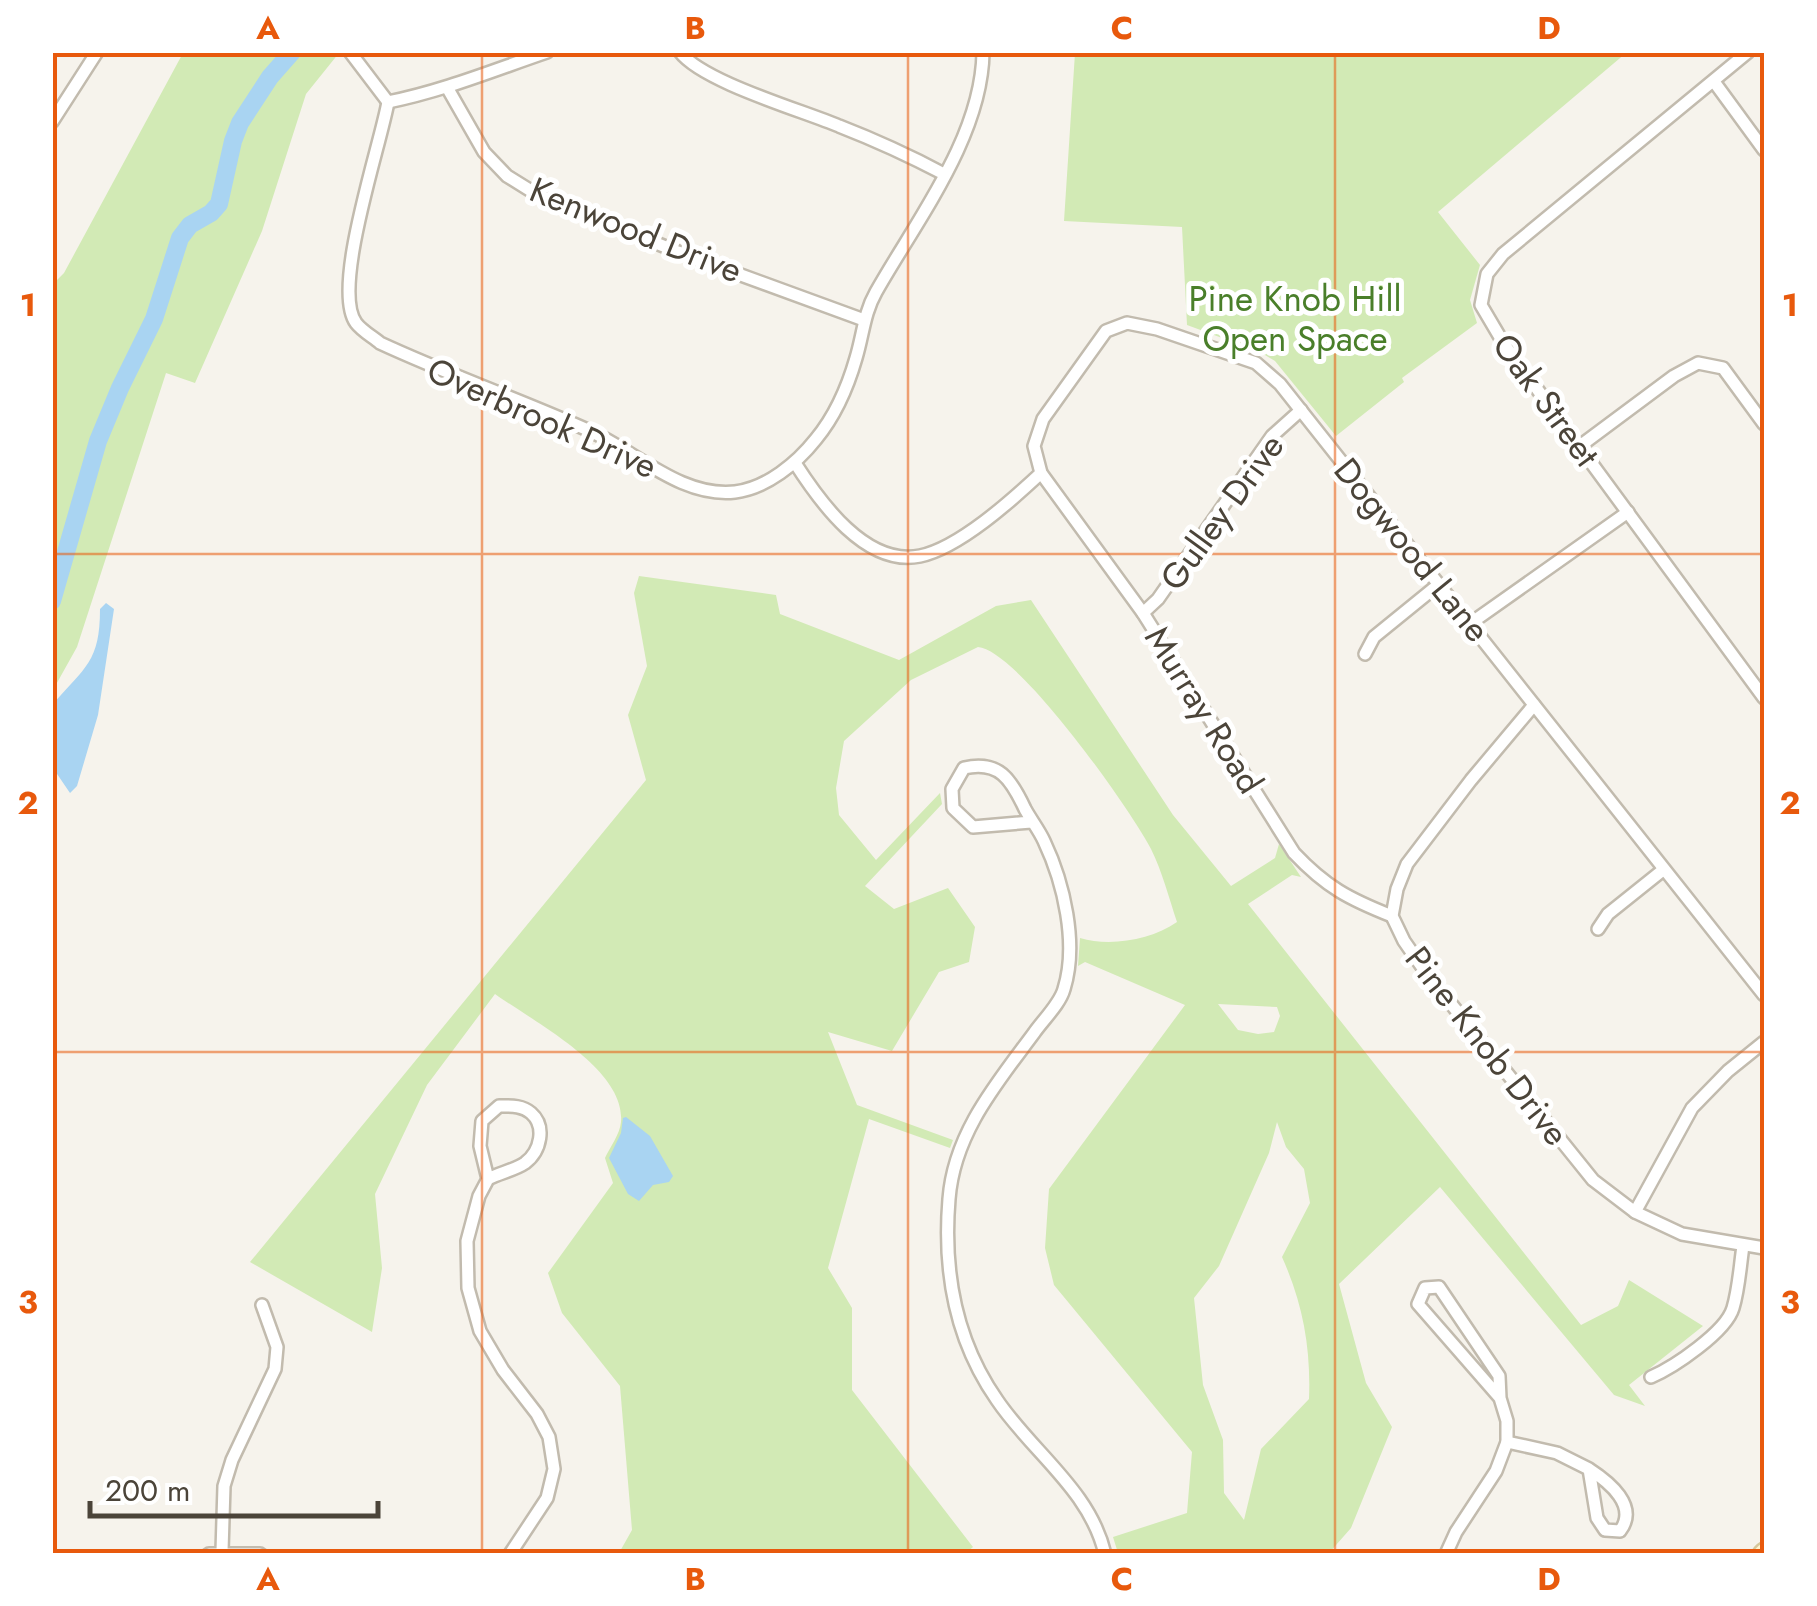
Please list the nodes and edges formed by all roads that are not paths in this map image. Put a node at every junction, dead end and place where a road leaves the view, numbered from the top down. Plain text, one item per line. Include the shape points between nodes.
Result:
1 (97, 52) edge
2 (350, 52) edge
3 (548, 52) edge
4 (680, 52) edge
5 (983, 52) edge
6 (1748, 52) edge
7 (1715, 83) junction
8 (448, 89) junction
9 (388, 102) junction
10 (52, 122) edge
11 (1764, 150) edge
12 (944, 174) junction
13 (864, 320) junction
14 (1301, 410) junction
15 (1764, 424) edge
16 (1580, 446) junction
17 (795, 463) junction
18 (1042, 473) junction
19 (1628, 512) junction
20 (1438, 584) junction
21 (1142, 612) junction
22 (1471, 623) junction
23 (1365, 654) dead end
24 (1764, 698) edge
25 (1534, 706) junction
26 (1031, 822) junction
27 (1663, 870) junction
28 (1392, 916) junction
29 (1598, 929) dead end
30 (1764, 995) edge
31 (1764, 1042) edge
32 (488, 1179) junction
33 (1635, 1212) junction
34 (1743, 1246) junction
35 (1764, 1248) edge
36 (262, 1304) dead end
37 (1651, 1377) dead end
38 (1500, 1398) junction
39 (1508, 1442) junction
40 (1589, 1469) junction
41 (216, 1552) edge
42 (260, 1554) edge
43 (510, 1554) edge
44 (1105, 1554) edge
45 (1446, 1554) edge

1 - 10 street
2 - 9 street
3 - 8 street
4 - 12 street via 710,74
5 - 12 street, Overbrook Drive via 974,104
6 - 7 street, Oak Street
7 - 11 street
7 - 16 street, Oak Street via 1503,254 1487,274 1480,305 1489,322
8 - 9 street
8 - 13 street, Kenwood Drive via 484,152 536,194
9 - 17 street, Overbrook Drive via 347,273 355,322 380,343 594,432 704,490 737,492
12 - 13 street, Overbrook Drive
13 - 17 street, Overbrook Drive via 838,407
14 - 18 street, Dogwood Lane via 1256,363 1127,322 1106,331 1043,420 1034,446
14 - 20 street, Dogwood Lane
14 - 21 street, Gulley Drive via 1272,436 1158,599
15 - 16 street via 1723,368 1698,362
16 - 19 street, Oak Street
17 - 18 street via 857,538 889,555 916,557 968,531
18 - 21 street, Murray Road
19 - 22 street
19 - 24 street, Oak Street
20 - 22 street, Dogwood Lane
20 - 23 street via 1374,636
21 - 28 street, Murray Road via 1294,853 1322,882
22 - 25 street, Dogwood Lane
25 - 27 street, Dogwood Lane
25 - 28 street, Pine Knob Drive via 1407,864
26 - 26 street via 1000,770 964,768 952,788 953,808 973,827
26 - 44 street via 1060,885 1070,944 1064,991 968,1129 949,1192 951,1293 968,1348 998,1401 1070,1484
27 - 29 street
27 - 30 street, Dogwood Lane
28 - 33 street, Pine Knob Drive via 1427,974 1593,1180
31 - 33 street via 1692,1108
32 - 32 street via 482,1121 499,1106 533,1114 542,1132 537,1150 525,1164
32 - 43 street via 467,1240 468,1288 480,1331 549,1437 554,1469 548,1498
33 - 34 street, Pine Knob Drive via 1682,1234
34 - 35 street, Pine Knob Drive
34 - 37 street via 1733,1311 1724,1324
36 - 41 street via 276,1347 275,1368 228,1473
38 - 38 street via 1418,1304 1425,1288 1439,1287 1449,1300 1499,1376
38 - 39 street
39 - 40 street
39 - 45 street
40 - 40 street via 1597,1518 1605,1530 1620,1531 1627,1508 1609,1482
41 - 42 street

